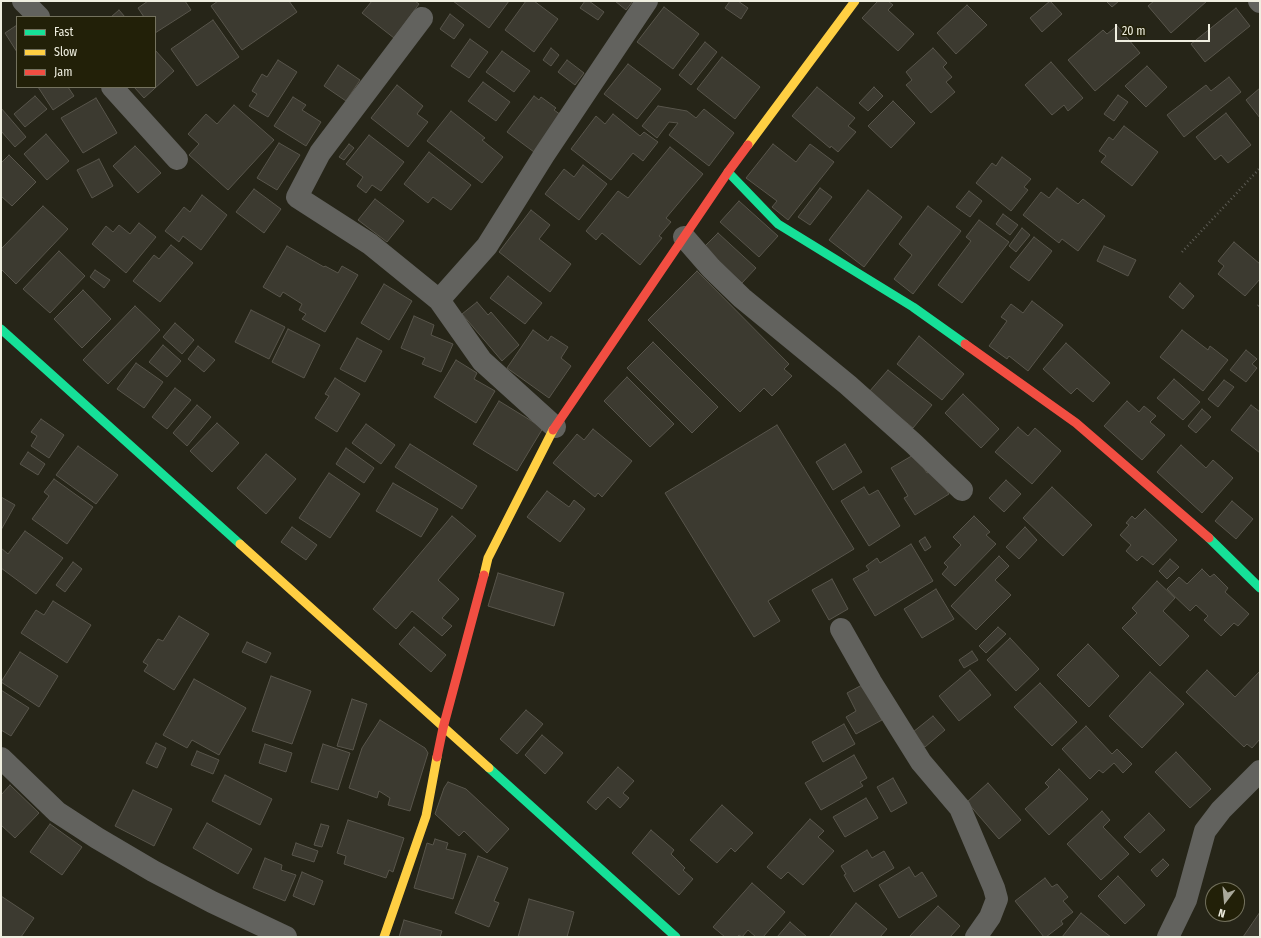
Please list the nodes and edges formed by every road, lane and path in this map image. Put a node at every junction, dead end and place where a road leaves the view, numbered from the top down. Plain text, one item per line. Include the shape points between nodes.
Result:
1 (23, 1) edge
2 (647, 1) edge
3 (855, 1) edge
4 (38, 16) edge
5 (422, 18) dead end
6 (113, 88) edge
7 (178, 159) dead end
8 (1260, 168) edge
9 (728, 172) junction
10 (684, 237) junction
11 (1182, 252) dead end
12 (439, 300) junction
13 (1, 329) edge
14 (555, 427) junction
15 (962, 490) dead end
16 (1260, 588) edge
17 (842, 629) dead end
18 (443, 728) junction
19 (1, 758) edge
20 (1260, 771) edge
21 (286, 937) edge
22 (384, 937) edge
23 (676, 937) edge
24 (976, 937) edge
25 (1168, 937) edge

1 - 4 street
2 - 12 street via 544,155 487,246
3 - 9 street
5 - 12 street via 320,153 297,197 370,244
6 - 7 street
8 - 11 path
9 - 10 street
9 - 16 street via 778,224 913,307 1076,423 1212,540
10 - 14 street
10 - 15 street via 742,298 848,385
12 - 14 street via 482,361
13 - 18 street
14 - 18 street via 488,558
17 - 24 street via 871,682 921,762 960,808 997,899 990,917
18 - 22 street via 426,816
18 - 23 street
19 - 21 street via 57,812 97,838 198,895
20 - 25 street via 1220,810 1205,831 1186,900

